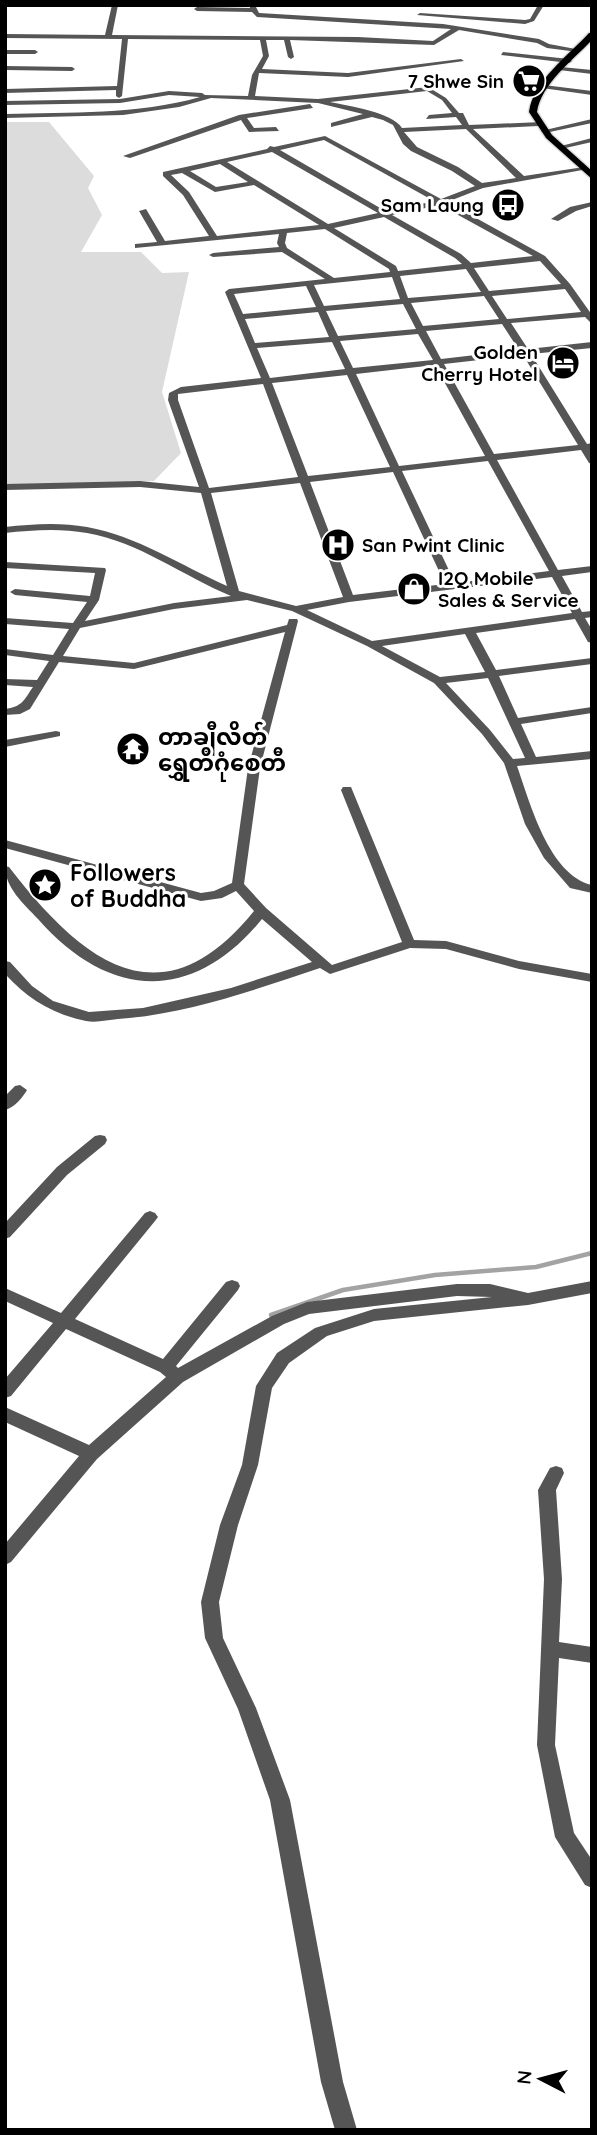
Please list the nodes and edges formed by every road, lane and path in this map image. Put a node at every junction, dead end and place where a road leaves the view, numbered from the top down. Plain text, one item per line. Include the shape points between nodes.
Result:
1 (115, 5) edge
2 (541, 5) edge
3 (253, 7) edge
4 (197, 9) dead end
5 (468, 9) dead end
6 (305, 14) junction
7 (452, 17) junction
8 (402, 22) junction
9 (458, 28) junction
10 (5, 36) edge
11 (592, 36) edge
12 (108, 37) junction
13 (125, 37) junction
14 (263, 40) junction
15 (287, 40) junction
16 (309, 40) junction
17 (409, 42) junction
18 (578, 50) junction
19 (5, 52) edge
20 (35, 52) dead end
21 (503, 54) dead end
22 (290, 57) dead end
23 (461, 61) dead end
24 (569, 61) junction
25 (418, 66) junction
26 (5, 68) edge
27 (72, 69) dead end
28 (561, 69) junction
29 (257, 71) junction
30 (592, 72) edge
31 (544, 87) junction
32 (119, 88) junction
33 (5, 91) edge
34 (592, 93) edge
35 (211, 96) junction
36 (251, 97) junction
37 (120, 101) junction
38 (318, 101) junction
39 (5, 103) edge
40 (329, 103) junction
41 (373, 114) junction
42 (460, 115) junction
43 (5, 116) edge
44 (242, 117) junction
45 (429, 117) dead end
46 (592, 121) edge
47 (334, 125) dead end
48 (468, 126) junction
49 (542, 127) junction
50 (276, 129) dead end
51 (398, 130) junction
52 (592, 140) edge
53 (561, 146) junction
54 (270, 148) junction
55 (127, 156) dead end
56 (220, 161) junction
57 (183, 170) junction
58 (588, 173) edge
59 (522, 179) junction
60 (253, 183) junction
61 (481, 186) junction
62 (438, 203) junction
63 (592, 204) edge
64 (143, 211) dead end
65 (383, 214) junction
66 (555, 219) dead end
67 (326, 227) junction
68 (283, 233) junction
69 (214, 238) junction
70 (162, 243) junction
71 (138, 246) dead end
72 (284, 249) junction
73 (213, 255) dead end
74 (542, 258) junction
75 (468, 265) junction
76 (394, 273) junction
77 (331, 279) junction
78 (308, 282) junction
79 (567, 286) junction
80 (488, 294) junction
81 (407, 302) junction
82 (320, 310) junction
83 (589, 315) edge
84 (239, 317) junction
85 (504, 322) junction
86 (421, 330) junction
87 (334, 339) junction
88 (592, 345) edge
89 (252, 346) junction
90 (526, 353) junction
91 (438, 362) junction
92 (349, 372) junction
93 (267, 381) junction
94 (587, 447) edge
95 (489, 458) junction
96 (592, 461) edge
97 (395, 470) junction
98 (303, 480) junction
99 (5, 487) edge
100 (164, 487) junction
101 (205, 491) junction
102 (5, 494) edge
103 (5, 530) edge
104 (5, 565) edge
105 (592, 569) edge
106 (555, 573) junction
107 (451, 586) junction
108 (15, 592) dead end
109 (234, 593) junction
110 (249, 597) junction
111 (349, 599) junction
112 (94, 600) junction
113 (296, 610) junction
114 (592, 614) edge
115 (578, 616) junction
116 (5, 621) edge
117 (76, 626) junction
118 (291, 627) junction
119 (469, 631) junction
120 (592, 640) edge
121 (370, 644) junction
122 (5, 652) edge
123 (54, 659) junction
124 (592, 662) edge
125 (492, 674) junction
126 (438, 681) junction
127 (5, 682) edge
128 (39, 684) junction
129 (592, 710) edge
130 (5, 712) edge
131 (515, 722) junction
132 (56, 734) dead end
133 (5, 744) edge
134 (592, 755) edge
135 (532, 760) junction
136 (510, 763) junction
137 (347, 790) dead end
138 (5, 844) edge
139 (5, 870) edge
140 (238, 885) junction
141 (592, 889) edge
142 (261, 911) junction
143 (409, 944) junction
144 (322, 963) junction
145 (5, 965) edge
146 (592, 978) edge
147 (20, 1090) dead end
148 (5, 1105) edge
149 (100, 1140) dead end
150 (150, 1217) dead end
151 (5, 1233) edge
152 (232, 1286) dead end
153 (592, 1287) edge
154 (5, 1294) edge
155 (528, 1299) junction
156 (64, 1320) junction
157 (171, 1372) junction
158 (5, 1391) edge
159 (5, 1414) edge
160 (91, 1454) junction
161 (556, 1473) dead end
162 (5, 1557) edge
163 (552, 1649) junction
164 (592, 1655) edge
165 (592, 1878) edge
166 (346, 2130) edge

1 - 12 street
2 - 7 street via 532,20 525,22
3 - 4 street
3 - 6 street via 257,15
5 - 7 street
6 - 8 street
6 - 16 street
7 - 8 street via 410,14
8 - 9 street
9 - 17 street via 438,43
9 - 18 street
10 - 12 street
11 - 18 main road
12 - 13 street
13 - 14 street
13 - 32 street
14 - 15 street
14 - 29 street via 266,56
15 - 16 street
15 - 22 street
16 - 17 street
17 - 25 street via 407,54
18 - 24 main road
19 - 20 street
21 - 24 street
23 - 25 street
24 - 28 main road
25 - 29 street via 348,75
26 - 27 street
28 - 30 street
28 - 31 main road
29 - 36 street
31 - 34 street
31 - 49 main road via 532,109
32 - 33 street
32 - 37 street
35 - 36 street
35 - 37 street via 169,93
35 - 43 street via 123,113
36 - 38 street
37 - 39 street
38 - 40 street
38 - 42 street via 428,89
40 - 41 street
40 - 44 street
41 - 47 street
41 - 51 street via 396,124
42 - 45 street
42 - 48 street
44 - 50 street via 252,130
44 - 55 street
46 - 49 street
48 - 49 street
48 - 51 street
48 - 59 street
49 - 53 main road
51 - 61 street via 414,149
52 - 53 street
53 - 58 main road
54 - 56 street
54 - 62 street via 325,138
54 - 65 street
56 - 57 street
56 - 60 street
57 - 60 street via 215,190
57 - 69 street via 166,174 186,194
58 - 59 street
59 - 61 street
60 - 67 street
61 - 62 street
62 - 65 street
62 - 74 street
63 - 66 street
64 - 70 street
65 - 67 street
65 - 75 street
67 - 68 street
67 - 76 street via 388,263
68 - 69 street
68 - 72 street
69 - 70 street
70 - 71 street
72 - 73 street
72 - 77 street
74 - 75 street
74 - 79 street
75 - 76 street
75 - 80 street
76 - 77 street
76 - 81 street
77 - 78 street
78 - 82 street
78 - 84 street via 229,292
79 - 80 street
79 - 83 street
80 - 81 street
80 - 85 street
81 - 82 street
81 - 86 street
82 - 84 street
82 - 87 street
83 - 85 street
84 - 89 street
85 - 86 street
85 - 90 street
86 - 87 street
86 - 91 street
87 - 89 street
87 - 92 street
88 - 90 street
89 - 93 street
90 - 91 street
90 - 94 street
91 - 92 street
91 - 95 street
92 - 93 street
92 - 97 street
93 - 98 street
93 - 101 street via 174,393
94 - 95 street
94 - 96 street
95 - 97 street
95 - 106 street
97 - 98 street
97 - 107 street
98 - 101 street
98 - 111 street
99 - 100 street
100 - 101 street
100 - 102 street via 139,493
101 - 109 street
103 - 109 street via 94,531 130,543
104 - 112 street via 100,569
105 - 106 street
106 - 107 street
106 - 115 street
107 - 111 street
108 - 112 street
109 - 110 street
110 - 113 street
110 - 117 street via 174,606
111 - 113 street
112 - 117 street
113 - 118 street
113 - 121 street
114 - 115 street
115 - 119 street
115 - 120 street
116 - 117 street
117 - 123 street
118 - 123 street via 134,666
118 - 140 street via 254,768
119 - 121 street
119 - 125 street
121 - 126 street
122 - 123 street
123 - 128 street
124 - 125 street
125 - 126 street
125 - 131 street
126 - 136 street
127 - 128 street
128 - 130 street via 23,709
129 - 131 street
131 - 135 street
132 - 133 street
134 - 135 street
135 - 136 street
136 - 141 street via 531,824 548,855 574,885
137 - 143 street
138 - 140 street via 201,897
139 - 142 street via 66,943 104,967 140,979 165,978 194,968 232,944
140 - 142 street
142 - 144 street
143 - 144 street via 330,970
143 - 146 street via 446,945
144 - 145 street via 169,1007 89,1017 48,1004
147 - 148 street
149 - 151 street via 62,1171
150 - 156 street
152 - 157 street
153 - 155 street
154 - 156 street
155 - 157 street via 490,1290 457,1290 307,1308
155 - 166 street via 374,1315 321,1332 283,1358 264,1386 250,1465 210,1602 214,1637 247,1708 280,1800 331,2082
156 - 157 street
156 - 158 street
157 - 160 street
159 - 160 street
160 - 162 street
161 - 163 street via 547,1490
163 - 164 street
163 - 165 street via 547,1745 565,1837

